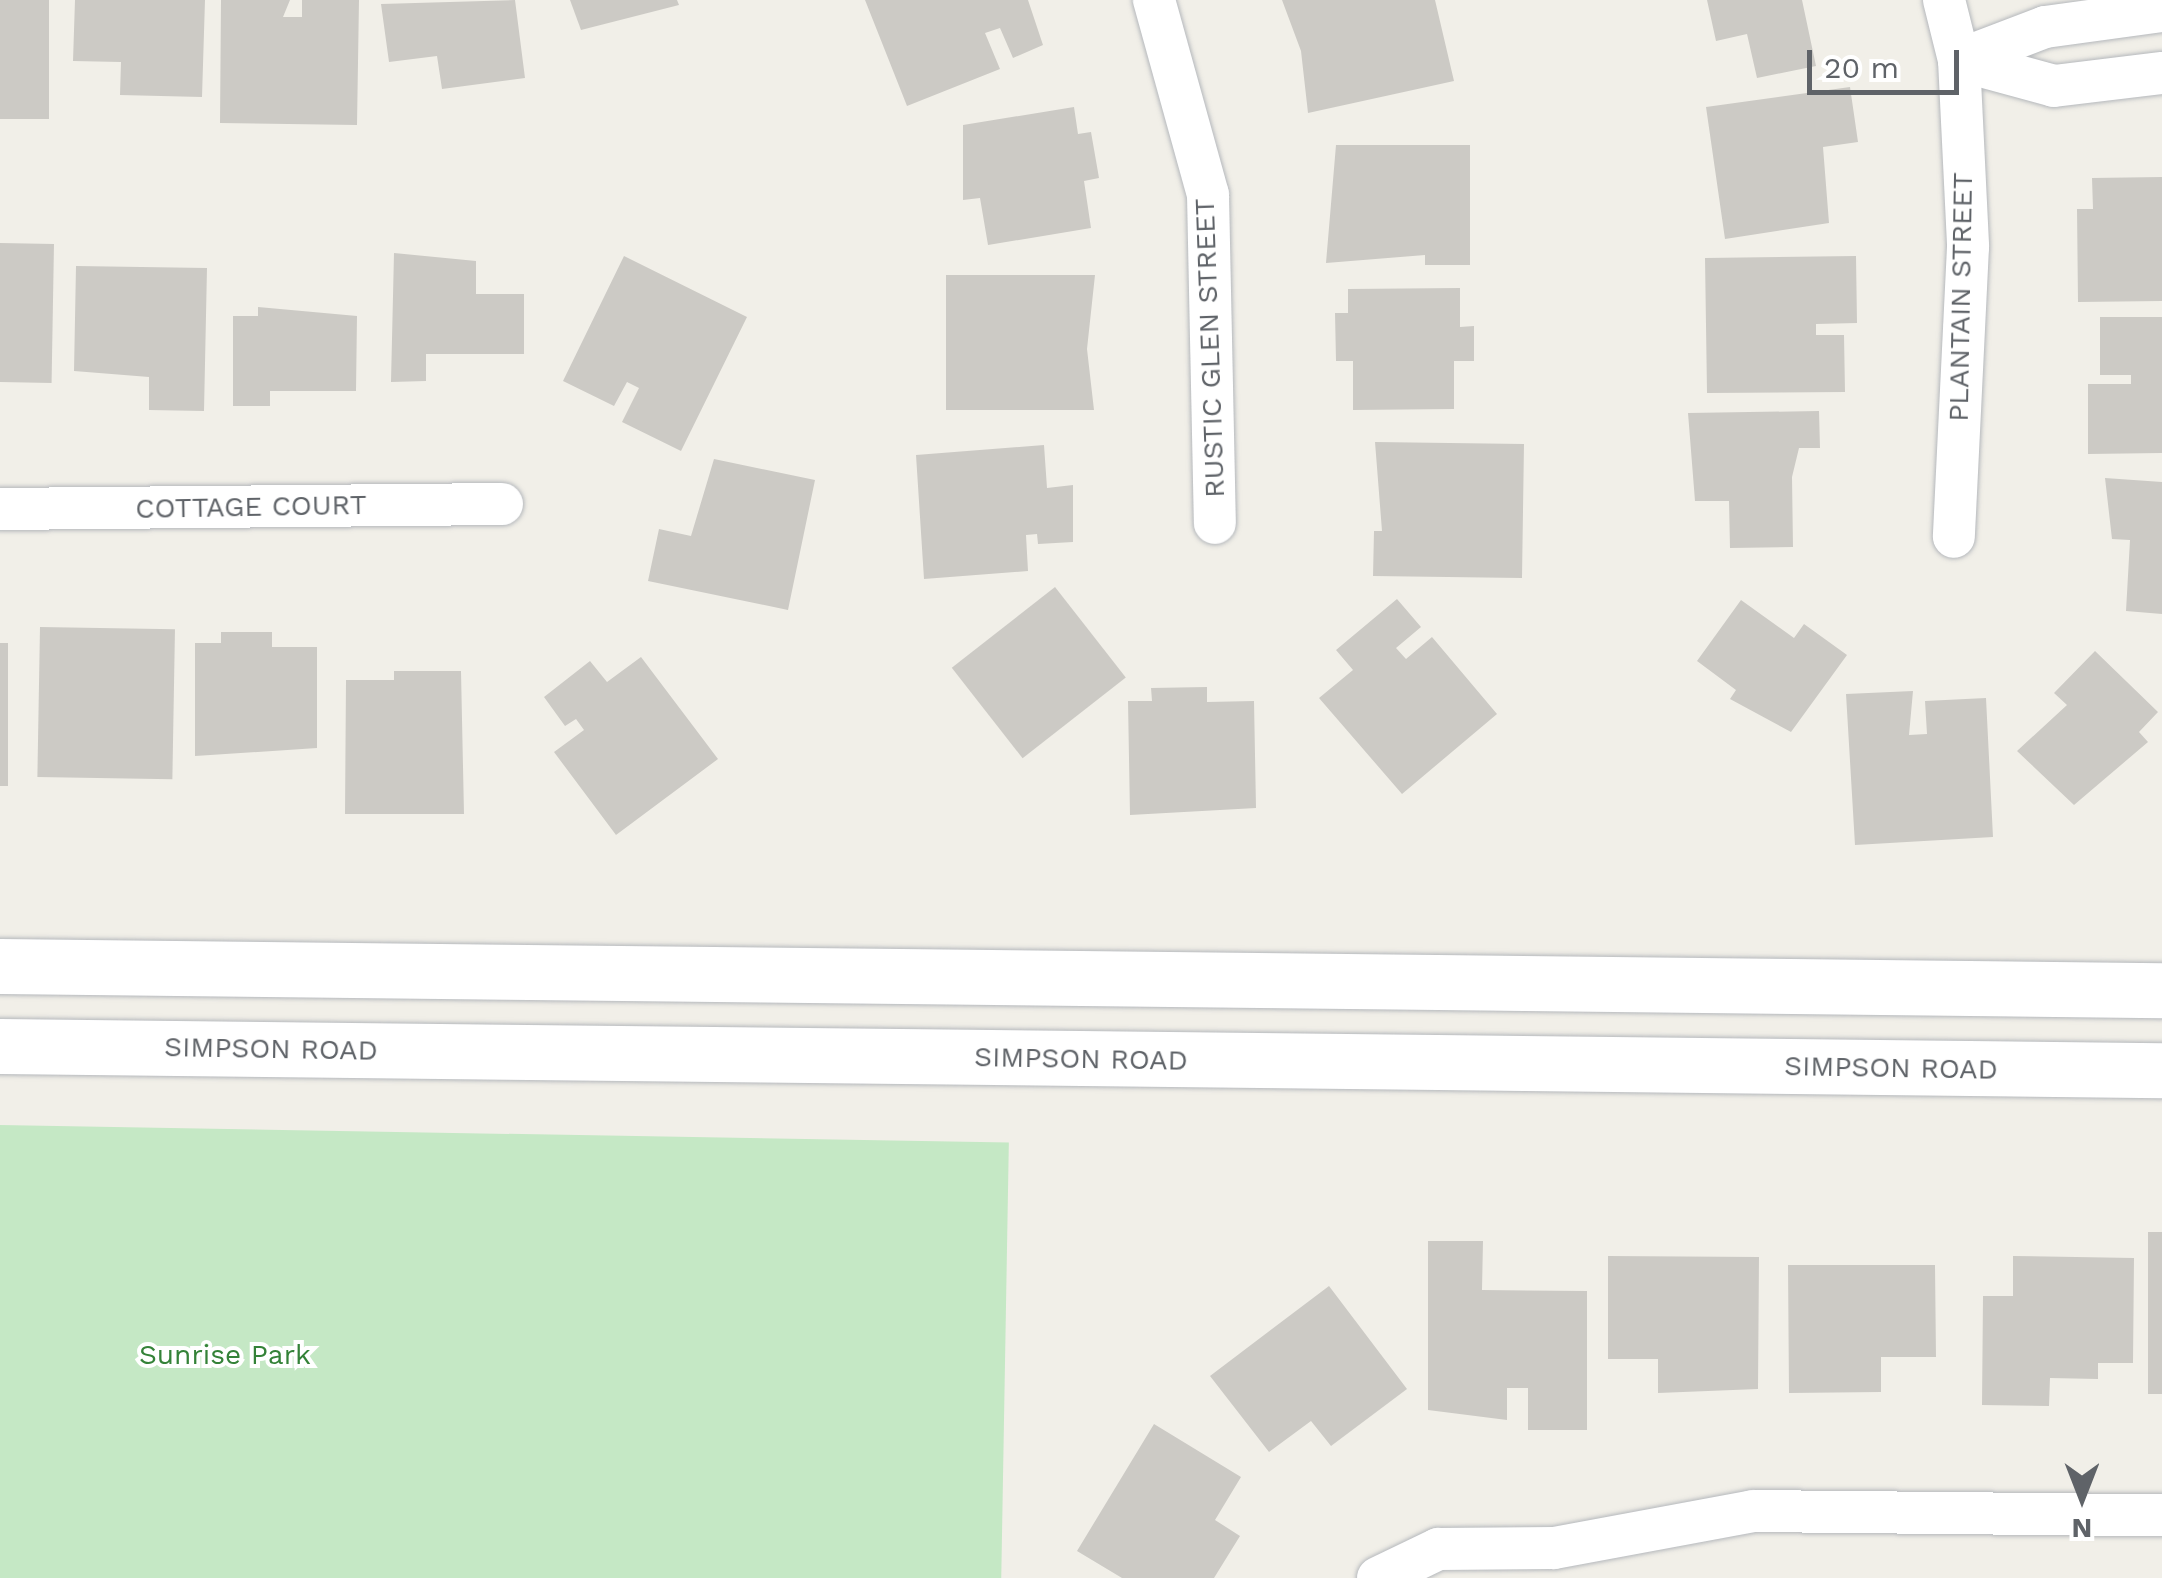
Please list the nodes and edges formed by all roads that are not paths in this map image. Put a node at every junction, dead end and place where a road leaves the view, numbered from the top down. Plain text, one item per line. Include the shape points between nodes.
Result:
1 (1154, 0) edge
2 (1944, 0) edge
3 (2162, 12) edge
4 (1959, 60) junction
5 (2162, 74) edge
6 (502, 504) dead end
7 (0, 510) edge
8 (1215, 523) dead end
9 (1954, 537) dead end
10 (0, 966) edge
11 (2162, 990) edge
12 (0, 1046) edge
13 (2162, 1070) edge
14 (2162, 1515) edge
15 (1379, 1577) edge

1 - 8 street, RUSTIC GLEN STREET via 1208,195
2 - 4 street, PLANTAIN STREET
3 - 4 street via 2045,27
4 - 5 street via 2054,86
4 - 9 street, PLANTAIN STREET via 1968,247
6 - 7 street, COTTAGE COURT
10 - 11 main road
12 - 13 main road, SIMPSON ROAD
14 - 15 street via 1754,1511 1554,1548 1438,1549

